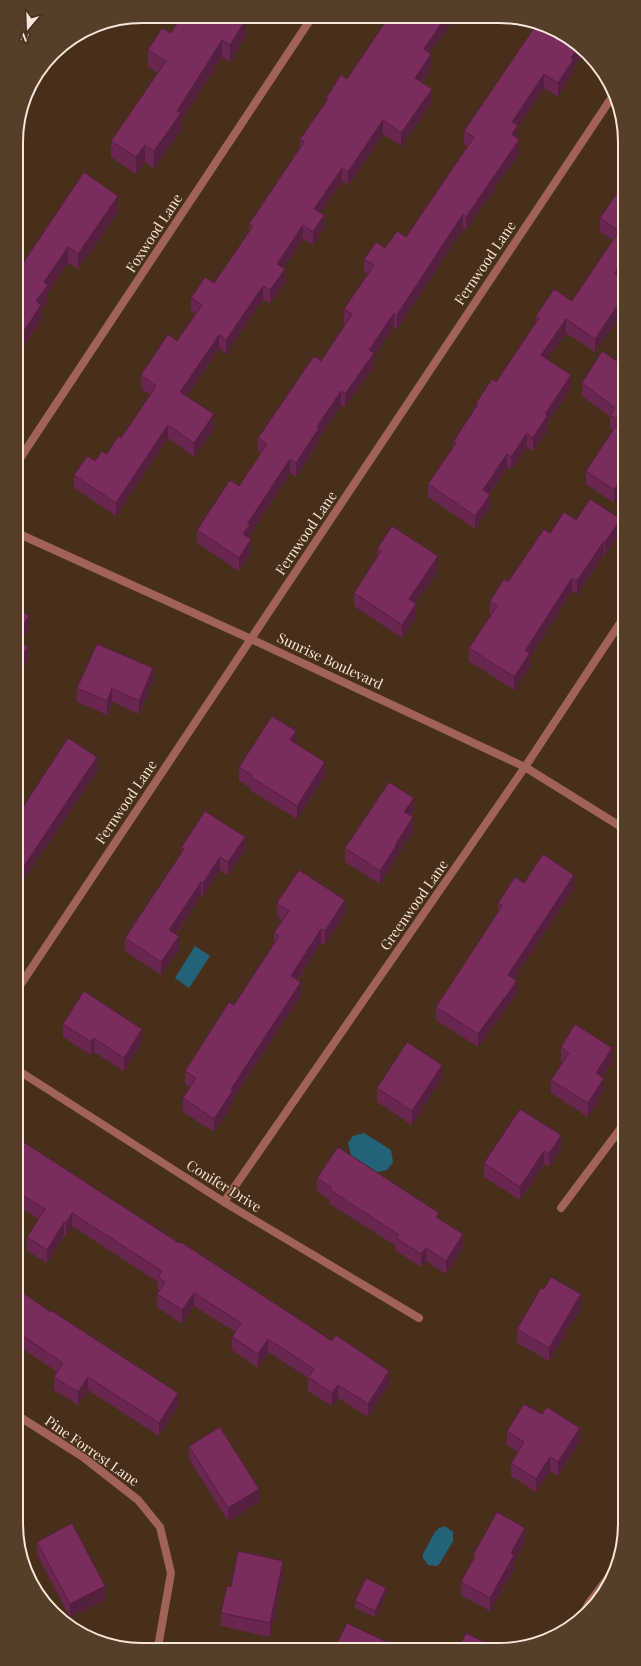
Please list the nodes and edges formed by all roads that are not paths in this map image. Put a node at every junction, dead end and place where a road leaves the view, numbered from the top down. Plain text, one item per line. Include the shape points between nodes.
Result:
1 (308, 23) edge
2 (610, 100) edge
3 (23, 454) edge
4 (23, 535) edge
5 (618, 626) edge
6 (251, 639) junction
7 (525, 767) junction
8 (618, 825) edge
9 (23, 981) edge
10 (23, 1074) edge
11 (618, 1132) edge
12 (224, 1202) junction
13 (561, 1208) dead end
14 (419, 1318) dead end
15 (23, 1418) edge
16 (159, 1643) edge

1 - 3 street, Foxwood Lane
2 - 6 street, Fernwood Lane
4 - 6 street, Sunrise Boulevard
5 - 7 street, Greenwood Lane
6 - 7 street, Sunrise Boulevard
6 - 9 street, Fernwood Lane
7 - 8 street, Sunrise Boulevard
7 - 12 street, Greenwood Lane
10 - 12 street, Conifer Drive
11 - 13 street
12 - 14 street, Conifer Drive
15 - 16 street, Pine Forrest Lane via 84,1457 138,1500 160,1527 171,1573

